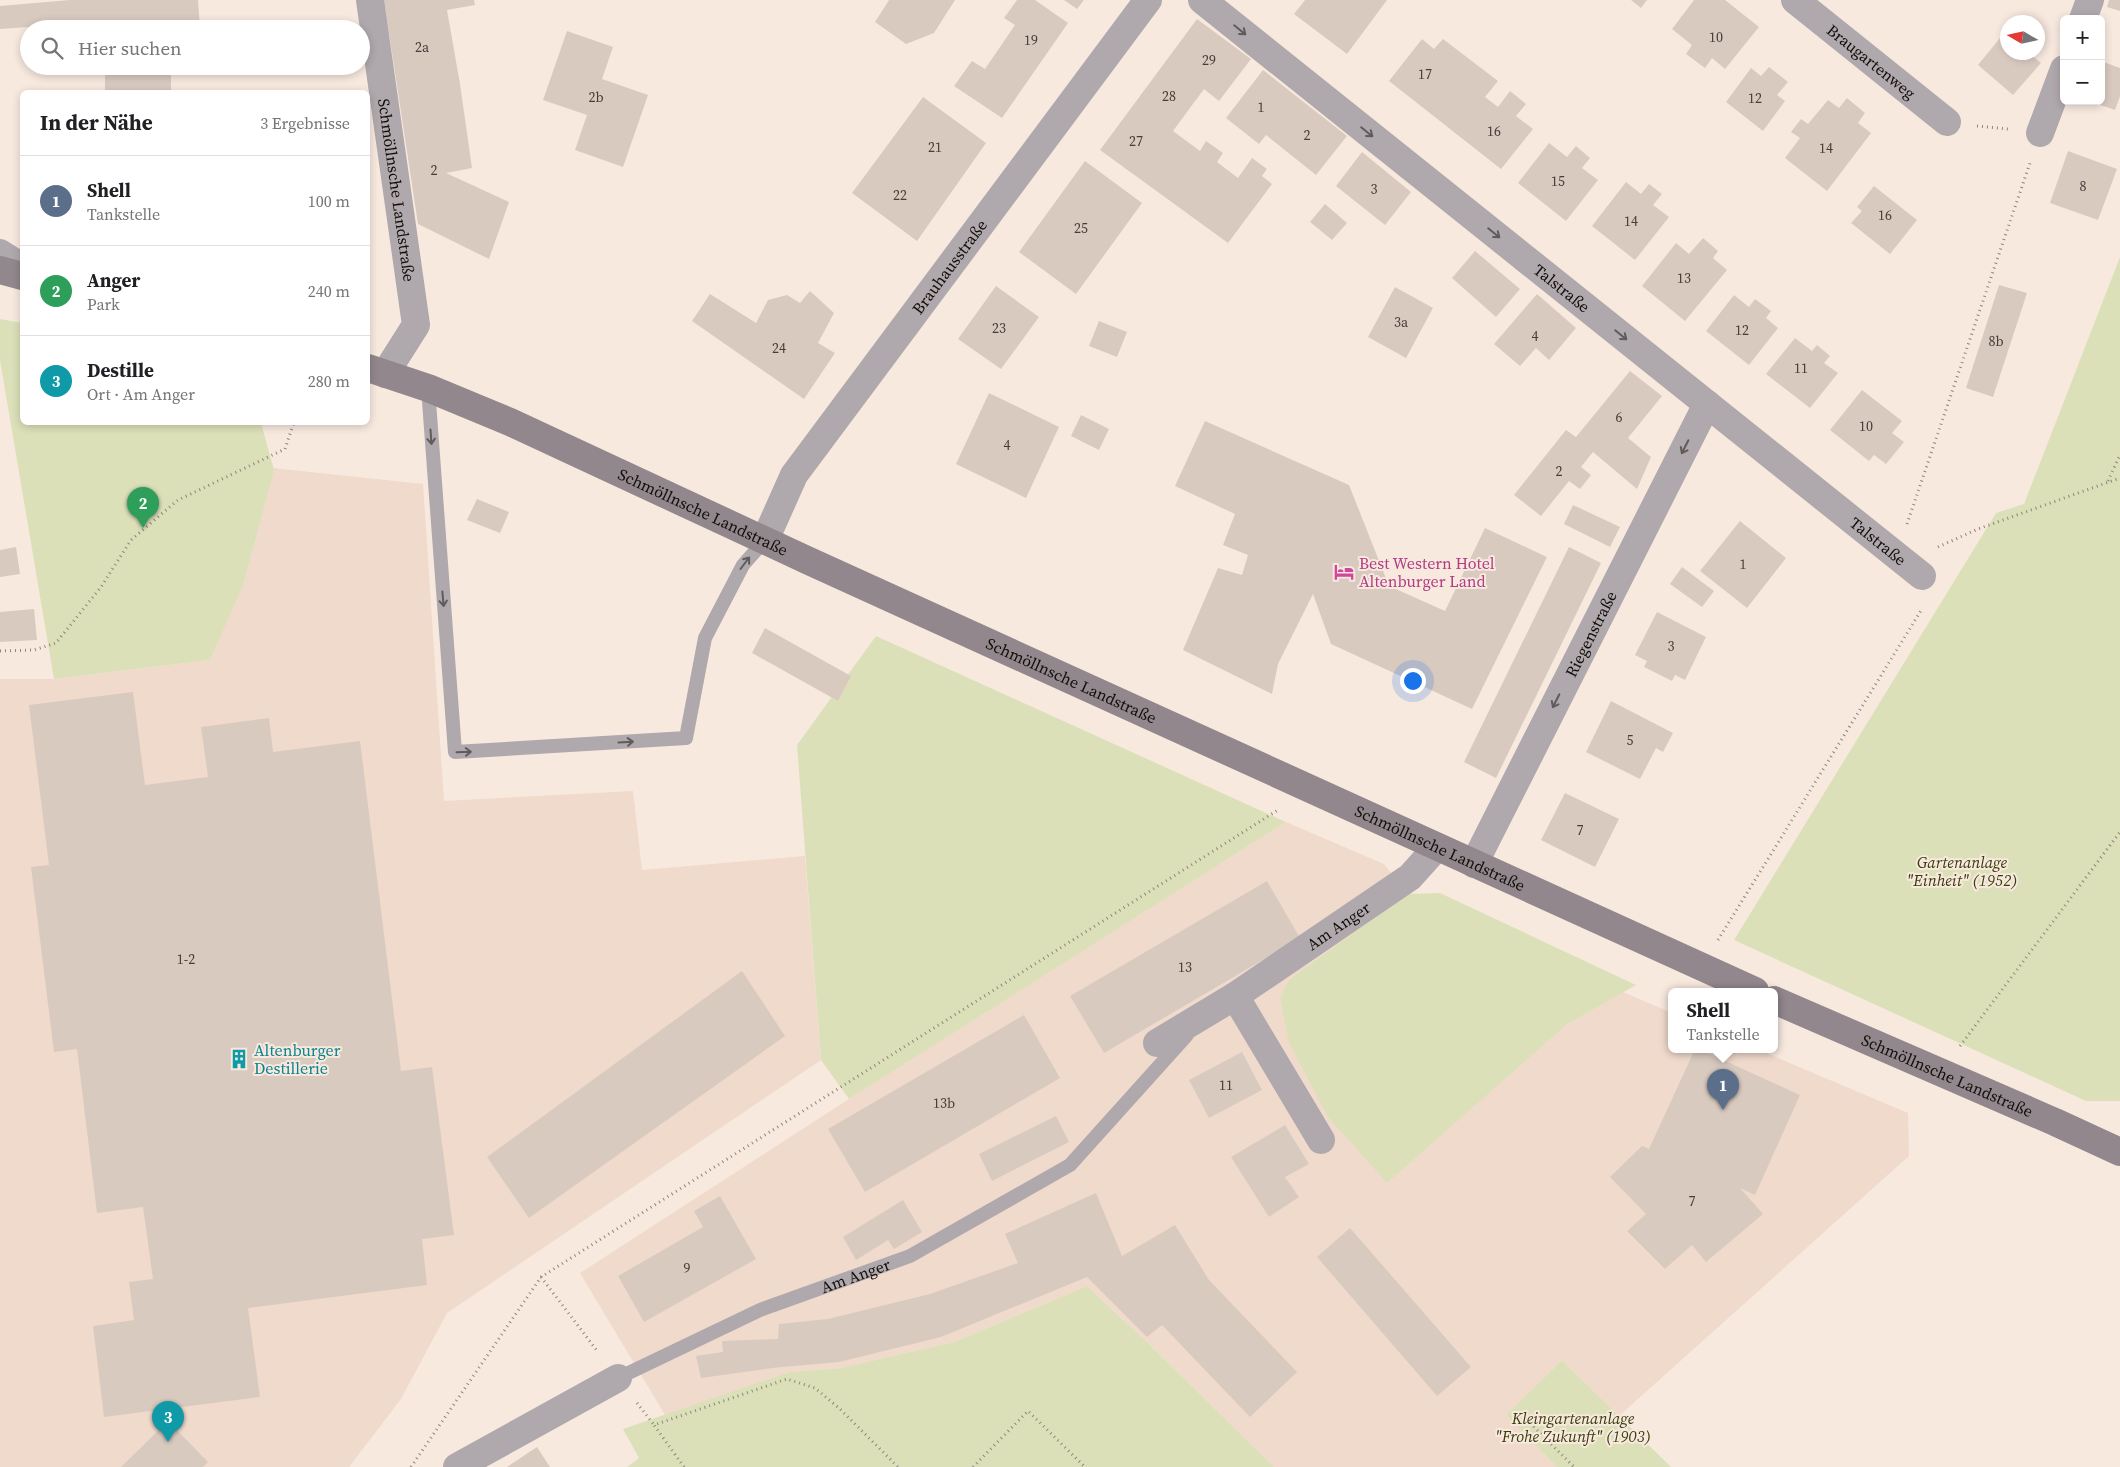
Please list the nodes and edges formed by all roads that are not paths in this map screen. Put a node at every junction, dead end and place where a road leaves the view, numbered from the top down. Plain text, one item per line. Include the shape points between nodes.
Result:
1 (370, 0) edge
2 (1148, 0) edge
3 (1202, 0) edge
4 (1795, 0) edge
5 (2090, 0) edge
6 (2084, 15) edge
7 (2060, 80) edge
8 (1947, 122) road end
9 (2040, 133) road end
10 (0, 253) edge
11 (20, 266) edge
12 (0, 270) edge
13 (20, 275) edge
14 (376, 371) edge
15 (428, 388) junction
16 (1707, 404) junction
17 (765, 540) junction
18 (1922, 576) road end
19 (1437, 847) junction
20 (1474, 864) junction
21 (1748, 988) edge
22 (1235, 996) junction
23 (1778, 1002) edge
24 (1204, 1015) junction
25 (1157, 1043) dead end
26 (1321, 1140) dead end
27 (2120, 1152) edge
28 (618, 1378) joint
29 (458, 1467) edge

1 - 14 street, Schmöllnsche Landstraße via 416,324
2 - 17 street, Brauhausstraße via 794,474
3 -> 16 street, Talstraße
4 - 8 street, Braugartenweg
5 - 6 street
7 - 9 street
10 - 11 street
12 - 13 main road
14 - 15 main road, Schmöllnsche Landstraße
15 - 17 main road, Schmöllnsche Landstraße via 510,422
15 -> 17 lane via 456,752 686,738 705,638 743,565
16 - 18 street, Talstraße
16 -> 20 street, Riegenstraße
17 - 19 main road, Schmöllnsche Landstraße
19 - 20 main road, Schmöllnsche Landstraße
19 - 22 street, Am Anger via 1410,877
20 - 21 main road, Schmöllnsche Landstraße
22 - 24 street, Am Anger
22 - 26 street
23 - 27 main road, Schmöllnsche Landstraße
24 - 25 street, Am Anger
24 - 28 lane, Am Anger via 1070,1165 910,1256 760,1310
28 - 29 street, Am Anger

